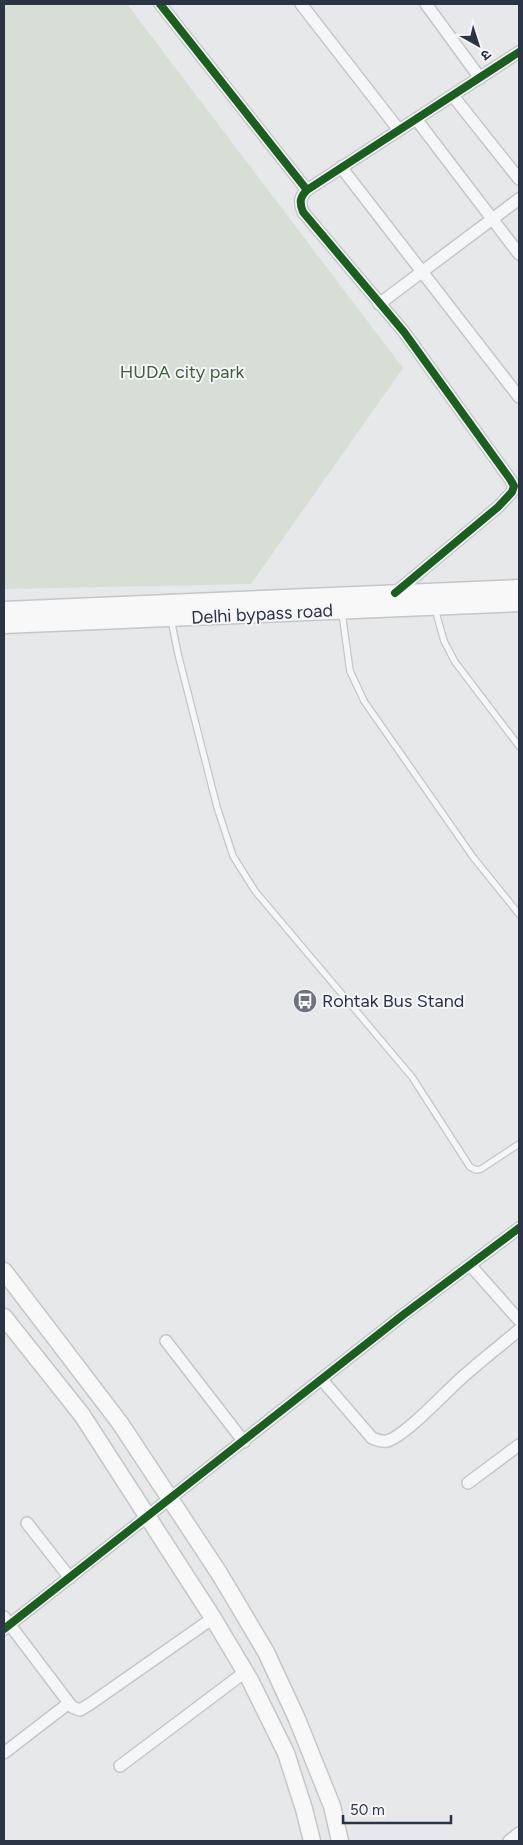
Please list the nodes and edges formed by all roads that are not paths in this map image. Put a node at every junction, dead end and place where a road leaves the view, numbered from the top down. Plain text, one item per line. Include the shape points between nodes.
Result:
1 (160, 4) edge
2 (301, 4) edge
3 (426, 4) edge
4 (519, 52) edge
5 (480, 78) junction
6 (452, 96) junction
7 (416, 119) junction
8 (399, 130) junction
9 (341, 167) junction
10 (519, 179) edge
11 (306, 190) junction
12 (519, 199) edge
13 (492, 219) junction
14 (519, 254) edge
15 (422, 272) junction
16 (379, 304) junction
17 (519, 397) edge
18 (519, 588) edge
19 (395, 594) junction
20 (434, 599) junction
21 (341, 603) junction
22 (519, 603) edge
23 (4, 610) edge
24 (169, 611) junction
25 (4, 626) edge
26 (519, 746) edge
27 (519, 914) edge
28 (519, 1144) edge
29 (519, 1228) edge
30 (470, 1265) junction
31 (4, 1271) edge
32 (4, 1317) edge
33 (519, 1320) edge
34 (519, 1330) edge
35 (166, 1341) dead end
36 (322, 1380) junction
37 (244, 1442) junction
38 (519, 1445) edge
39 (468, 1483) dead end
40 (170, 1499) junction
41 (148, 1517) junction
42 (27, 1523) dead end
43 (70, 1578) junction
44 (213, 1618) junction
45 (6, 1624) edge
46 (244, 1672) junction
47 (69, 1703) junction
48 (4, 1753) edge
49 (120, 1766) dead end
50 (519, 1833) edge
51 (312, 1841) edge
52 (340, 1841) edge
53 (509, 1841) edge

1 - 11 street
2 - 8 street
3 - 5 street
4 - 5 street
5 - 6 street
6 - 7 street
6 - 10 street
7 - 8 street
7 - 13 street
8 - 9 street
9 - 11 street
9 - 15 street
11 - 16 street via 301,196 303,212
12 - 13 street
13 - 14 street
13 - 15 street
15 - 16 street
15 - 17 street
16 - 19 street via 404,332 514,486 498,507
18 - 20 main road, Delhi bypass road
19 - 20 main road, Delhi bypass road
19 - 21 main road, Delhi bypass road
20 - 21 main road, Delhi bypass road
20 - 22 main road, Delhi bypass road
20 - 26 lane via 444,641 455,662
21 - 24 main road, Delhi bypass road
21 - 27 lane via 350,671 364,701 473,857
23 - 24 main road, Delhi bypass road
24 - 25 main road, Delhi bypass road
24 - 28 lane via 217,807 233,856 255,891 412,1078 470,1167 481,1168
29 - 30 street
30 - 33 street
30 - 36 street
31 - 40 main road via 120,1423
32 - 41 main road via 82,1415
34 - 36 street via 414,1422 386,1441 372,1438
35 - 37 street
36 - 37 street
37 - 40 street
38 - 39 street
40 - 41 street
40 - 52 main road via 266,1652 298,1719 332,1806
41 - 43 street
41 - 44 main road
42 - 43 street
43 - 45 street
44 - 46 main road
44 - 47 street via 80,1710
45 - 47 street
46 - 49 street
46 - 51 main road via 286,1754
47 - 48 street
50 - 53 street

